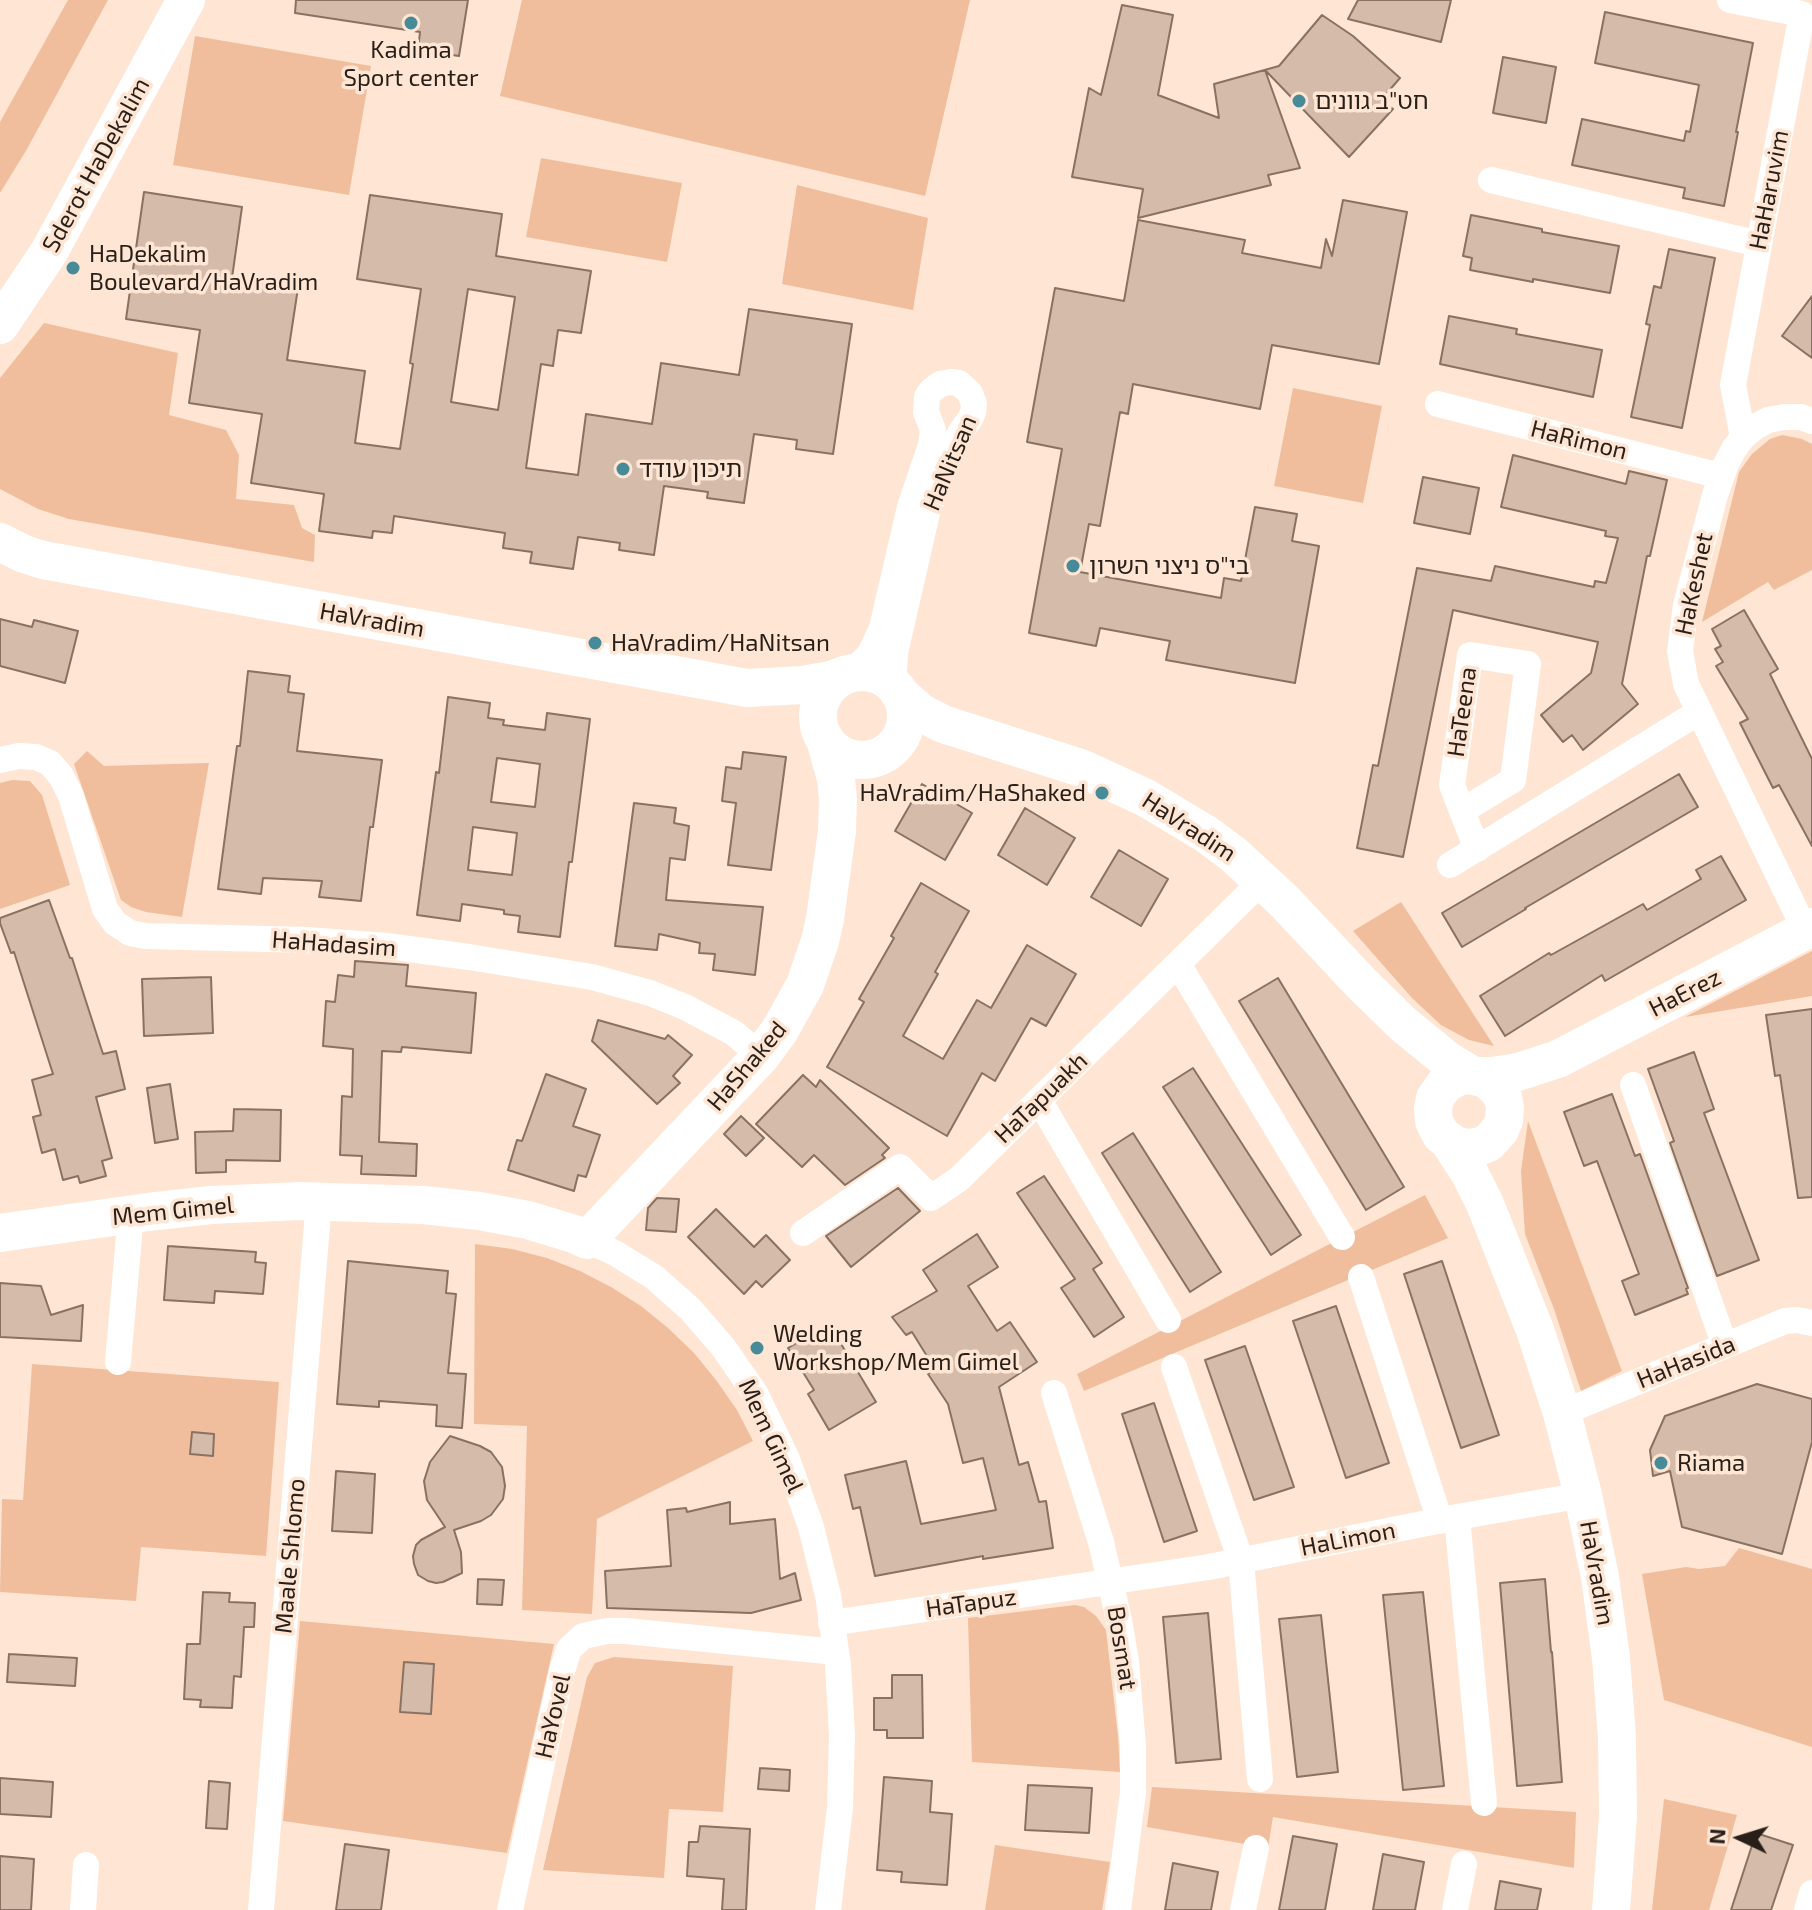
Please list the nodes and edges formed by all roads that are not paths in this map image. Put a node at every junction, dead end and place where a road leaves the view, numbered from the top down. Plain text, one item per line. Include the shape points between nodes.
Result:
1 (160, 0) edge
2 (186, 0) edge
3 (1730, 0) edge
4 (1491, 180) dead end
5 (1759, 244) junction
6 (0, 286) edge
7 (0, 325) edge
8 (1438, 404) dead end
9 (1812, 421) edge
10 (1743, 437) junction
11 (1721, 476) junction
12 (0, 542) edge
13 (848, 674) junction
14 (747, 688) junction
15 (897, 690) junction
16 (1699, 712) junction
17 (976, 735) junction
18 (823, 738) junction
19 (887, 751) junction
20 (0, 760) edge
21 (1462, 811) junction
22 (1477, 849) junction
23 (835, 853) junction
24 (1450, 865) dead end
25 (1263, 880) junction
26 (1808, 929) edge
27 (1178, 964) junction
28 (1361, 983) junction
29 (761, 1056) junction
30 (1558, 1059) junction
31 (1474, 1075) junction
32 (1633, 1085) dead end
33 (1039, 1100) junction
34 (1433, 1109) junction
35 (1502, 1125) junction
36 (1450, 1143) junction
37 (319, 1201) junction
38 (131, 1214) junction
39 (0, 1233) edge
40 (803, 1233) dead end
41 (1342, 1237) dead end
42 (587, 1240) junction
43 (1504, 1248) junction
44 (1361, 1277) dead end
45 (1168, 1320) dead end
46 (1812, 1323) edge
47 (1725, 1346) junction
48 (118, 1362) dead end
49 (1174, 1367) dead end
50 (1054, 1393) dead end
51 (1562, 1413) junction
52 (1583, 1495) junction
53 (1449, 1519) junction
54 (1241, 1561) junction
55 (1111, 1582) junction
56 (831, 1623) junction
57 (836, 1652) junction
58 (1260, 1779) dead end
59 (1484, 1803) dead end
60 (1256, 1848) dead end
61 (1464, 1864) dead end
62 (86, 1865) dead end
63 (1812, 1893) edge
64 (83, 1910) edge
65 (261, 1910) edge
66 (510, 1910) edge
67 (828, 1910) edge
68 (1118, 1910) edge
69 (1243, 1910) edge
70 (1455, 1910) edge
71 (1611, 1910) edge
72 (1807, 1910) edge

1 - 6 street, Sderot HaDekalim
2 - 7 street, Sderot HaDekalim via 49,252
3 - 5 street, HaHaruvim via 1802,14
4 - 5 street
5 - 10 street, HaHaruvim via 1733,385
8 - 11 street, HaRimon
9 - 10 street via 1768,420
10 - 11 street, HaKeshet
11 - 16 street, HaKeshet via 1680,642 1683,676
12 - 14 street, HaVradim via 43,560
13 - 14 street, HaVradim via 802,685
13 - 15 street via 879,675
13 - 15 street, HaNitsan via 870,654 882,628 910,507 931,445 927,397 940,384 959,383 970,393 974,408 927,513 895,653
13 - 18 street via 832,683 821,699 817,720
14 - 18 street, HaVradim via 793,710
15 - 17 street, HaVradim via 928,717
15 - 19 street via 906,720 903,733
16 - 22 street
16 - 26 street, HaKeshet
17 - 19 street, HaVradim via 928,737
17 - 25 street, HaVradim via 1070,764 1146,798 1206,834
18 - 19 street via 851,760 866,761
18 - 23 street, HaShaked via 837,789
19 - 23 street, HaShaked via 865,776
20 - 29 street, HaHadasim via 36,757 61,776 105,909 130,933 387,946 592,977 685,1007 734,1033
21 - 21 street, HaTeena via 1452,785 1470,655 1528,664 1513,780
21 - 22 street, HaTeena
22 - 24 street
23 - 29 street, HaShaked via 813,963 794,1008
25 - 27 street, HaTapuakh
25 - 28 street, HaVradim
26 - 30 street, HaErez
27 - 33 street, HaTapuakh
27 - 41 street
28 - 31 street, HaVradim via 1424,1043
28 - 34 street, HaVradim via 1417,1067
29 - 42 street, HaShaked
30 - 31 street, HaErez via 1510,1074
30 - 35 street, HaErez via 1520,1094
31 - 34 street via 1445,1084
31 - 35 street via 1500,1092 1505,1108
32 - 47 street
33 - 40 street, HaTapuakh via 959,1179 931,1198 900,1167
33 - 45 street
34 - 36 street via 1435,1126
35 - 36 street via 1478,1147
35 - 43 street, HaVradim via 1495,1175
36 - 43 street, HaVradim via 1475,1182
37 - 38 street, Mem Gimel
37 - 42 street, Mem Gimel via 479,1211 528,1220
37 - 65 street, Maale Shlomo
38 - 39 street, Mem Gimel
38 - 48 street
42 - 56 street, Mem Gimel via 654,1277 690,1309 755,1393 787,1459 811,1527
43 - 51 street, HaVradim
44 - 53 street
46 - 47 street, HaHasida via 1785,1321
47 - 51 street, HaHasida
49 - 54 street
50 - 55 street, Bosmat
51 - 52 street, HaVradim
52 - 53 street, HaLimon
52 - 71 street, HaVradim via 1600,1577 1617,1738
53 - 54 street, HaLimon
53 - 59 street
54 - 55 street, HaLimon
54 - 58 street
55 - 56 street, HaTapuz
55 - 68 street, Bosmat via 1126,1661 1133,1747 1133,1792
56 - 57 street, Mem Gimel
57 - 66 street, HaYovel via 626,1631 583,1636 569,1649 562,1671
57 - 67 street, Mem Gimel via 840,1807
60 - 69 street
61 - 70 street
62 - 64 street
63 - 72 street

